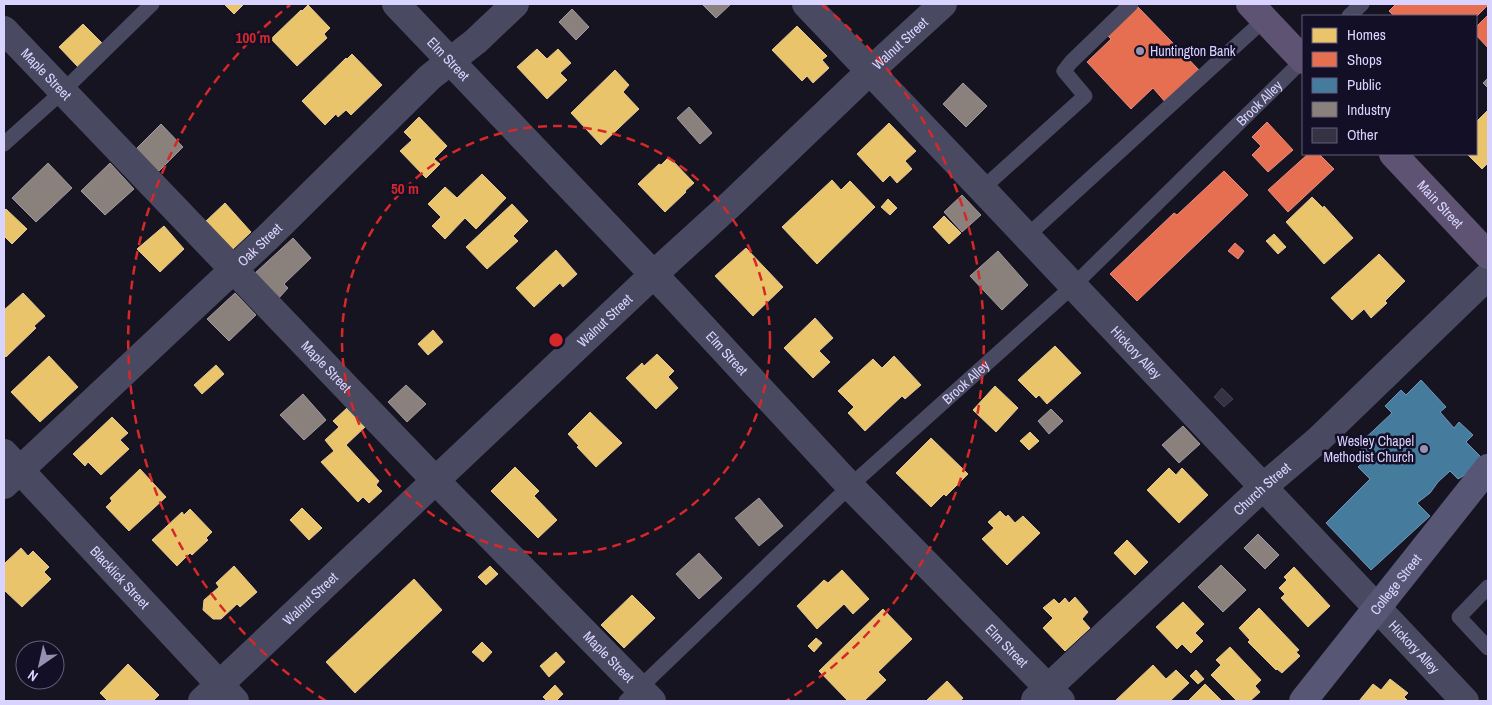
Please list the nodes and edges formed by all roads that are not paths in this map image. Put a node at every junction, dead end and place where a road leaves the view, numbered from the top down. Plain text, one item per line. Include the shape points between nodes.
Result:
1 (152, 4) edge
2 (396, 4) edge
3 (515, 4) edge
4 (806, 4) edge
5 (943, 4) edge
6 (1131, 4) edge
7 (1362, 4) edge
8 (1257, 11) edge
9 (1350, 15) edge
10 (4, 30) edge
11 (1302, 59) edge
12 (450, 61) junction
13 (1302, 61) edge
14 (870, 71) junction
15 (62, 92) junction
16 (4, 144) edge
17 (1393, 155) edge
18 (982, 189) junction
19 (1026, 237) junction
20 (1488, 254) edge
21 (233, 270) junction
22 (654, 274) junction
23 (1488, 276) edge
24 (1073, 286) junction
25 (1488, 468) edge
26 (9, 469) edge
27 (435, 480) junction
28 (850, 486) junction
29 (1263, 487) junction
30 (1488, 588) edge
31 (1377, 607) junction
32 (1488, 648) edge
33 (219, 696) edge
34 (640, 697) edge
35 (1048, 697) edge
36 (1302, 701) edge
37 (1465, 701) edge

1 - 15 lane
2 - 12 street, Elm Street
3 - 12 street, Oak Street
4 - 14 street, Hickory Alley
5 - 14 street, Walnut Street
6 - 18 lane via 1064,71 1085,96
7 - 9 lane
8 - 11 main road
8 - 19 lane
10 - 15 street, Maple Street
12 - 21 street, Oak Street
12 - 22 street, Elm Street
13 - 24 lane, Brook Alley
14 - 18 street, Hickory Alley
14 - 22 street, Walnut Street
15 - 16 lane
15 - 21 street, Maple Street
17 - 20 main road, Main Street
18 - 19 street, Hickory Alley
19 - 24 street, Hickory Alley
21 - 26 street, Oak Street
21 - 27 street, Maple Street
22 - 27 street, Walnut Street
22 - 28 street, Elm Street
23 - 29 street, Church Street via 1317,441
24 - 28 lane, Brook Alley
24 - 29 street, Hickory Alley
25 - 31 main road, College Street
26 - 33 street, Blacklick Street
27 - 33 street, Walnut Street
27 - 34 street, Maple Street
28 - 34 lane, Brook Alley
28 - 35 street, Elm Street
29 - 31 street, Hickory Alley
29 - 35 street, Church Street
30 - 32 lane via 1459,617
31 - 36 main road, College Street
31 - 37 street, Hickory Alley

